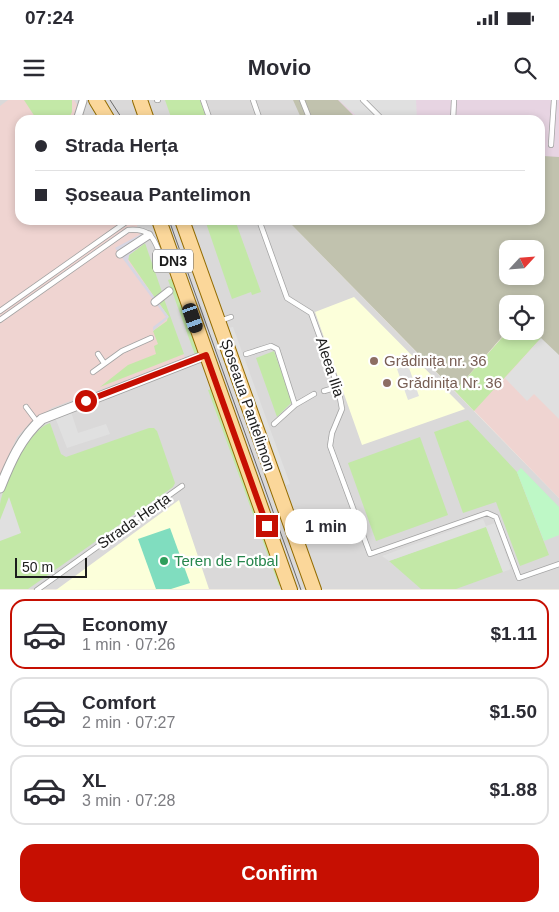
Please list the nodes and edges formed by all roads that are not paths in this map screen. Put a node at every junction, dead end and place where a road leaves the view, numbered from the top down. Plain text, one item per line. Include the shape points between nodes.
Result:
1 (140, 100) edge
2 (203, 100) edge
3 (253, 100) edge
4 (302, 100) edge
5 (363, 100) edge
6 (454, 100) edge
7 (554, 100) edge
8 (89, 101) edge
9 (80, 115) edge
10 (103, 115) edge
11 (145, 115) edge
12 (208, 115) edge
13 (258, 115) edge
14 (308, 115) edge
15 (379, 115) edge
16 (453, 115) edge
17 (551, 145) dead end
18 (122, 225) edge
19 (161, 225) edge
20 (184, 225) edge
21 (261, 225) edge
22 (149, 235) dead end
23 (120, 254) dead end
24 (178, 274) junction
25 (169, 291) dead end
26 (155, 302) dead end
27 (0, 311) edge
28 (0, 320) edge
29 (151, 338) dead end
30 (98, 354) dead end
31 (246, 354) dead end
32 (206, 355) junction
33 (104, 363) junction
34 (93, 372) dead end
35 (338, 386) junction
36 (324, 391) dead end
37 (314, 394) dead end
38 (295, 405) junction
39 (26, 407) dead end
40 (38, 423) junction
41 (274, 424) dead end
42 (182, 486) dead end
43 (0, 488) edge
44 (559, 564) edge
45 (37, 590) edge
46 (290, 590) edge
47 (314, 590) edge

1 - 11 main road
2 - 12 lane
3 - 13 lane
4 - 14 lane
5 - 15 lane
6 - 16 lane
7 - 17 lane
8 - 9 street
8 - 10 main road
18 - 27 lane
19 - 24 main road, Șoseaua Pantelimon / DN3
20 - 47 main road, Șoseaua Pantelimon / DN3 via 224,320
21 - 35 lane, Aleea Ilia via 287,298 311,313
22 - 23 street
24 - 28 lane via 164,262 153,236 148,232 128,230
24 - 32 main road, Șoseaua Pantelimon / DN3
25 - 26 street
29 - 33 lane
30 - 33 lane
31 - 38 lane via 275,346
32 - 40 street via 50,415
32 - 46 main road, Șoseaua Pantelimon / DN3
33 - 34 lane
35 - 36 lane
35 - 44 lane, Aleea Ilia via 342,409 330,446 370,554 487,512 496,517 519,578
37 - 38 lane
38 - 41 lane
39 - 40 lane
40 - 43 street via 18,450
42 - 45 lane, Strada Herța

